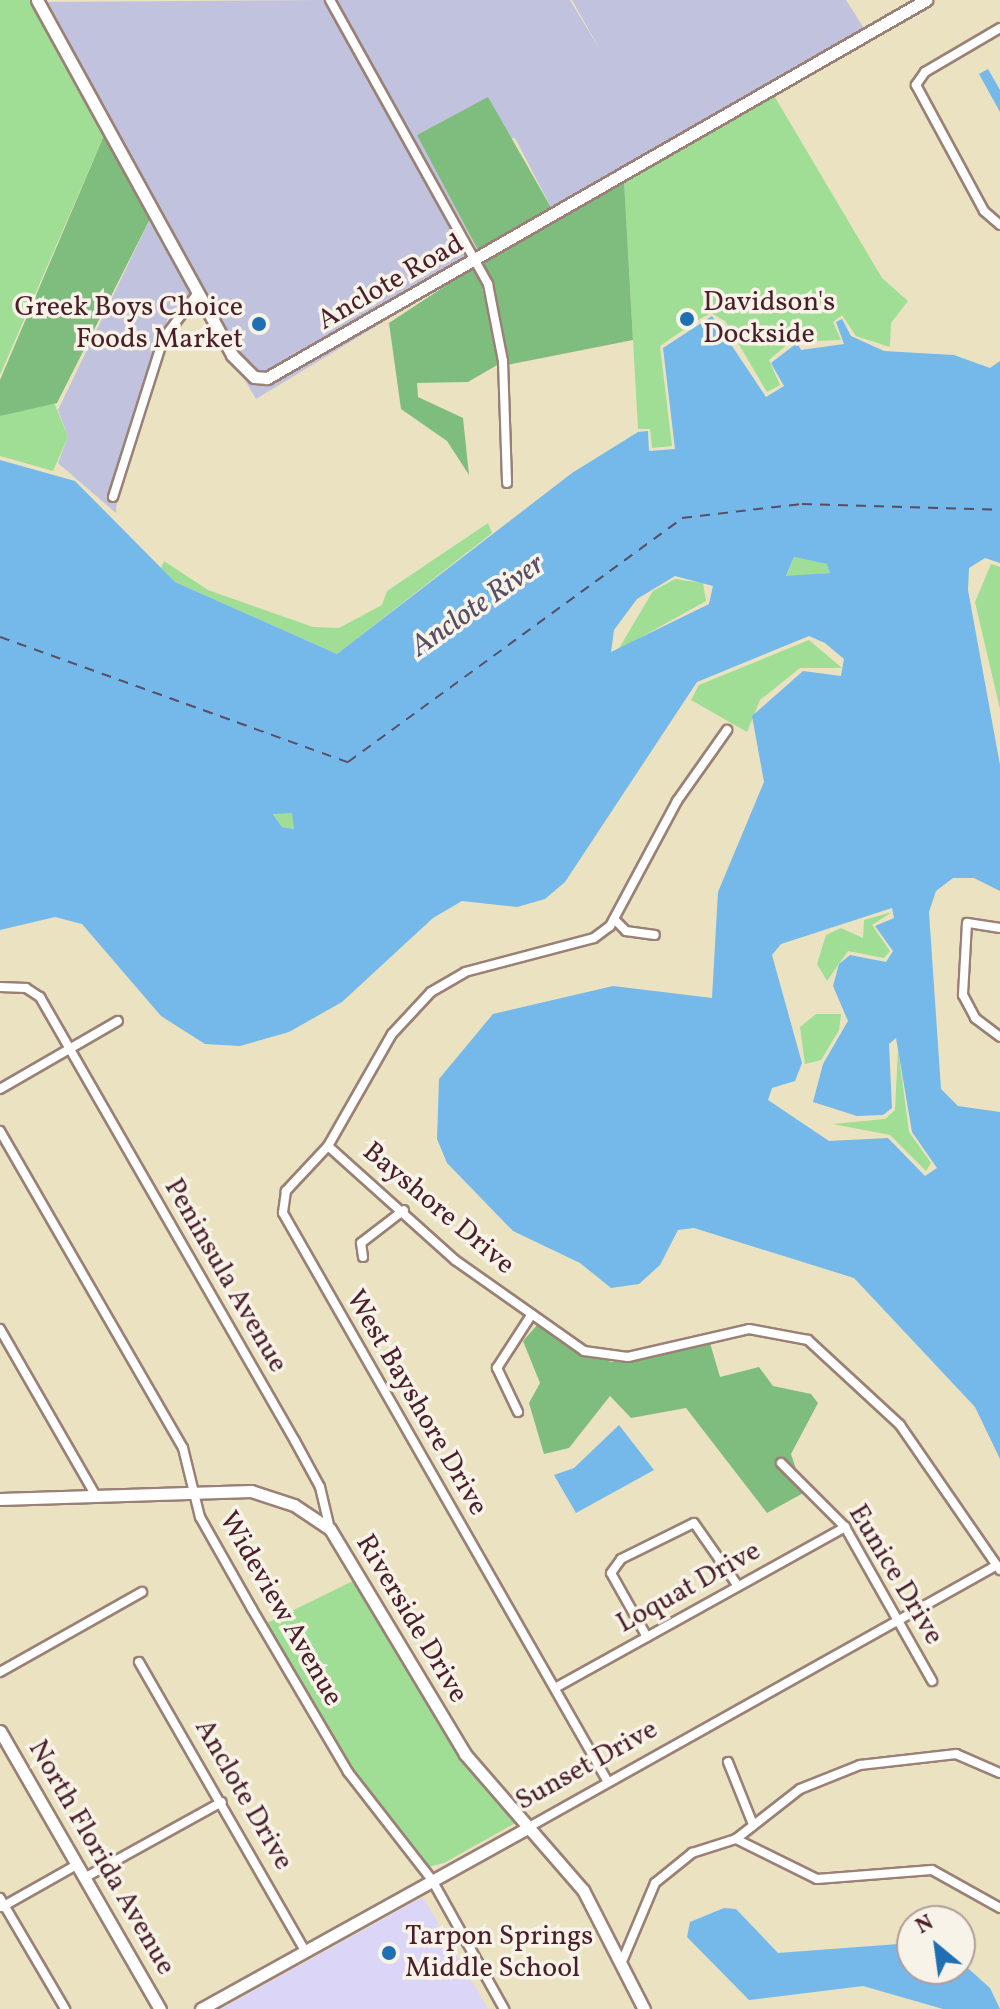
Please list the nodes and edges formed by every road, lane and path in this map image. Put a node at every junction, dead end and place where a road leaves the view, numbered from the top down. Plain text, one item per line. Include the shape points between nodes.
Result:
1 (37, 0) edge
2 (330, 0) edge
3 (926, 0) edge
4 (1000, 28) edge
5 (1000, 225) edge
6 (479, 259) junction
7 (197, 294) junction
8 (507, 483) dead end
9 (113, 497) dead end
10 (727, 730) dead end
11 (614, 919) junction
12 (1000, 928) edge
13 (655, 935) dead end
14 (0, 987) edge
15 (118, 1021) dead end
16 (1000, 1037) edge
17 (68, 1050) junction
18 (0, 1089) edge
19 (0, 1131) edge
20 (328, 1146) junction
21 (404, 1210) junction
22 (363, 1257) dead end
23 (532, 1314) junction
24 (0, 1329) edge
25 (518, 1412) dead end
26 (781, 1463) dead end
27 (195, 1490) junction
28 (95, 1494) junction
29 (0, 1499) edge
30 (845, 1527) junction
31 (330, 1529) junction
32 (999, 1568) edge
33 (738, 1586) junction
34 (142, 1592) dead end
35 (898, 1619) junction
36 (647, 1637) junction
37 (139, 1662) dead end
38 (0, 1672) edge
39 (932, 1681) dead end
40 (555, 1688) junction
41 (0, 1731) edge
42 (728, 1762) dead end
43 (1000, 1773) edge
44 (608, 1782) junction
45 (222, 1802) junction
46 (752, 1822) junction
47 (529, 1827) junction
48 (736, 1839) junction
49 (78, 1864) junction
50 (86, 1877) junction
51 (432, 1880) junction
52 (999, 1903) edge
53 (2, 1904) edge
54 (306, 1952) junction
55 (620, 1965) junction
56 (65, 2009) edge
57 (160, 2009) edge
58 (201, 2009) edge
59 (504, 2009) edge
60 (644, 2009) edge

1 - 7 street, Anclote Road
2 - 6 street
3 - 6 street, Anclote Road
4 - 5 street via 925,72 916,85 984,211
6 - 7 street, Anclote Road via 267,378 242,367
6 - 8 street via 503,361
7 - 9 street via 163,339
10 - 11 street, Bayshore Drive via 677,801
11 - 13 street via 626,931
11 - 20 street, Bayshore Drive via 594,938 465,972 431,992 392,1034
12 - 16 street via 967,923 963,995 975,1018
14 - 17 street, Peninsula Avenue via 26,988 40,997
15 - 17 street
17 - 18 street
17 - 31 street, Peninsula Avenue via 295,1441 320,1487
19 - 27 street, Wideview Avenue via 183,1448
20 - 21 street, Bayshore Drive
20 - 40 street, West Bayshore Drive via 286,1191 283,1213
21 - 22 street via 361,1243
21 - 23 street, Bayshore Drive via 455,1260
23 - 25 street via 497,1368
23 - 32 street, Bayshore Drive via 584,1351 612,1358 749,1329 808,1340 900,1425
24 - 28 street
26 - 30 street, Eunice Drive
27 - 28 street, Riverside Drive
27 - 31 street, Riverside Drive via 277,1497
27 - 51 street, Wideview Avenue via 200,1517 348,1772
28 - 29 street, Riverside Drive
30 - 33 street, Loquat Drive
30 - 35 street, Eunice Drive
31 - 47 street, Riverside Drive via 465,1754
32 - 35 street, Sunset Drive
33 - 36 street, Loquat Drive
33 - 36 street via 694,1523 621,1559 611,1573
34 - 38 street
35 - 39 street, Eunice Drive
35 - 44 street, Sunset Drive
36 - 40 street, Loquat Drive
37 - 45 street, Anclote Drive
40 - 44 street, West Bayshore Drive
41 - 49 street, North Florida Avenue
42 - 46 street
43 - 46 street via 980,1758 919,1755 850,1768 800,1789
44 - 47 street, Sunset Drive
45 - 50 street
45 - 54 street, Anclote Drive
46 - 48 street
47 - 51 street, Sunset Drive
47 - 55 street, Riverside Drive via 583,1890
48 - 52 street via 817,1879 897,1868 939,1872
48 - 55 street via 692,1853 655,1883
49 - 50 street, North Florida Avenue
49 - 53 street
50 - 57 street, North Florida Avenue
51 - 54 street, Sunset Drive
51 - 59 street, Wideview Avenue
53 - 56 street
54 - 58 street, Sunset Drive
55 - 60 street, Riverside Drive

